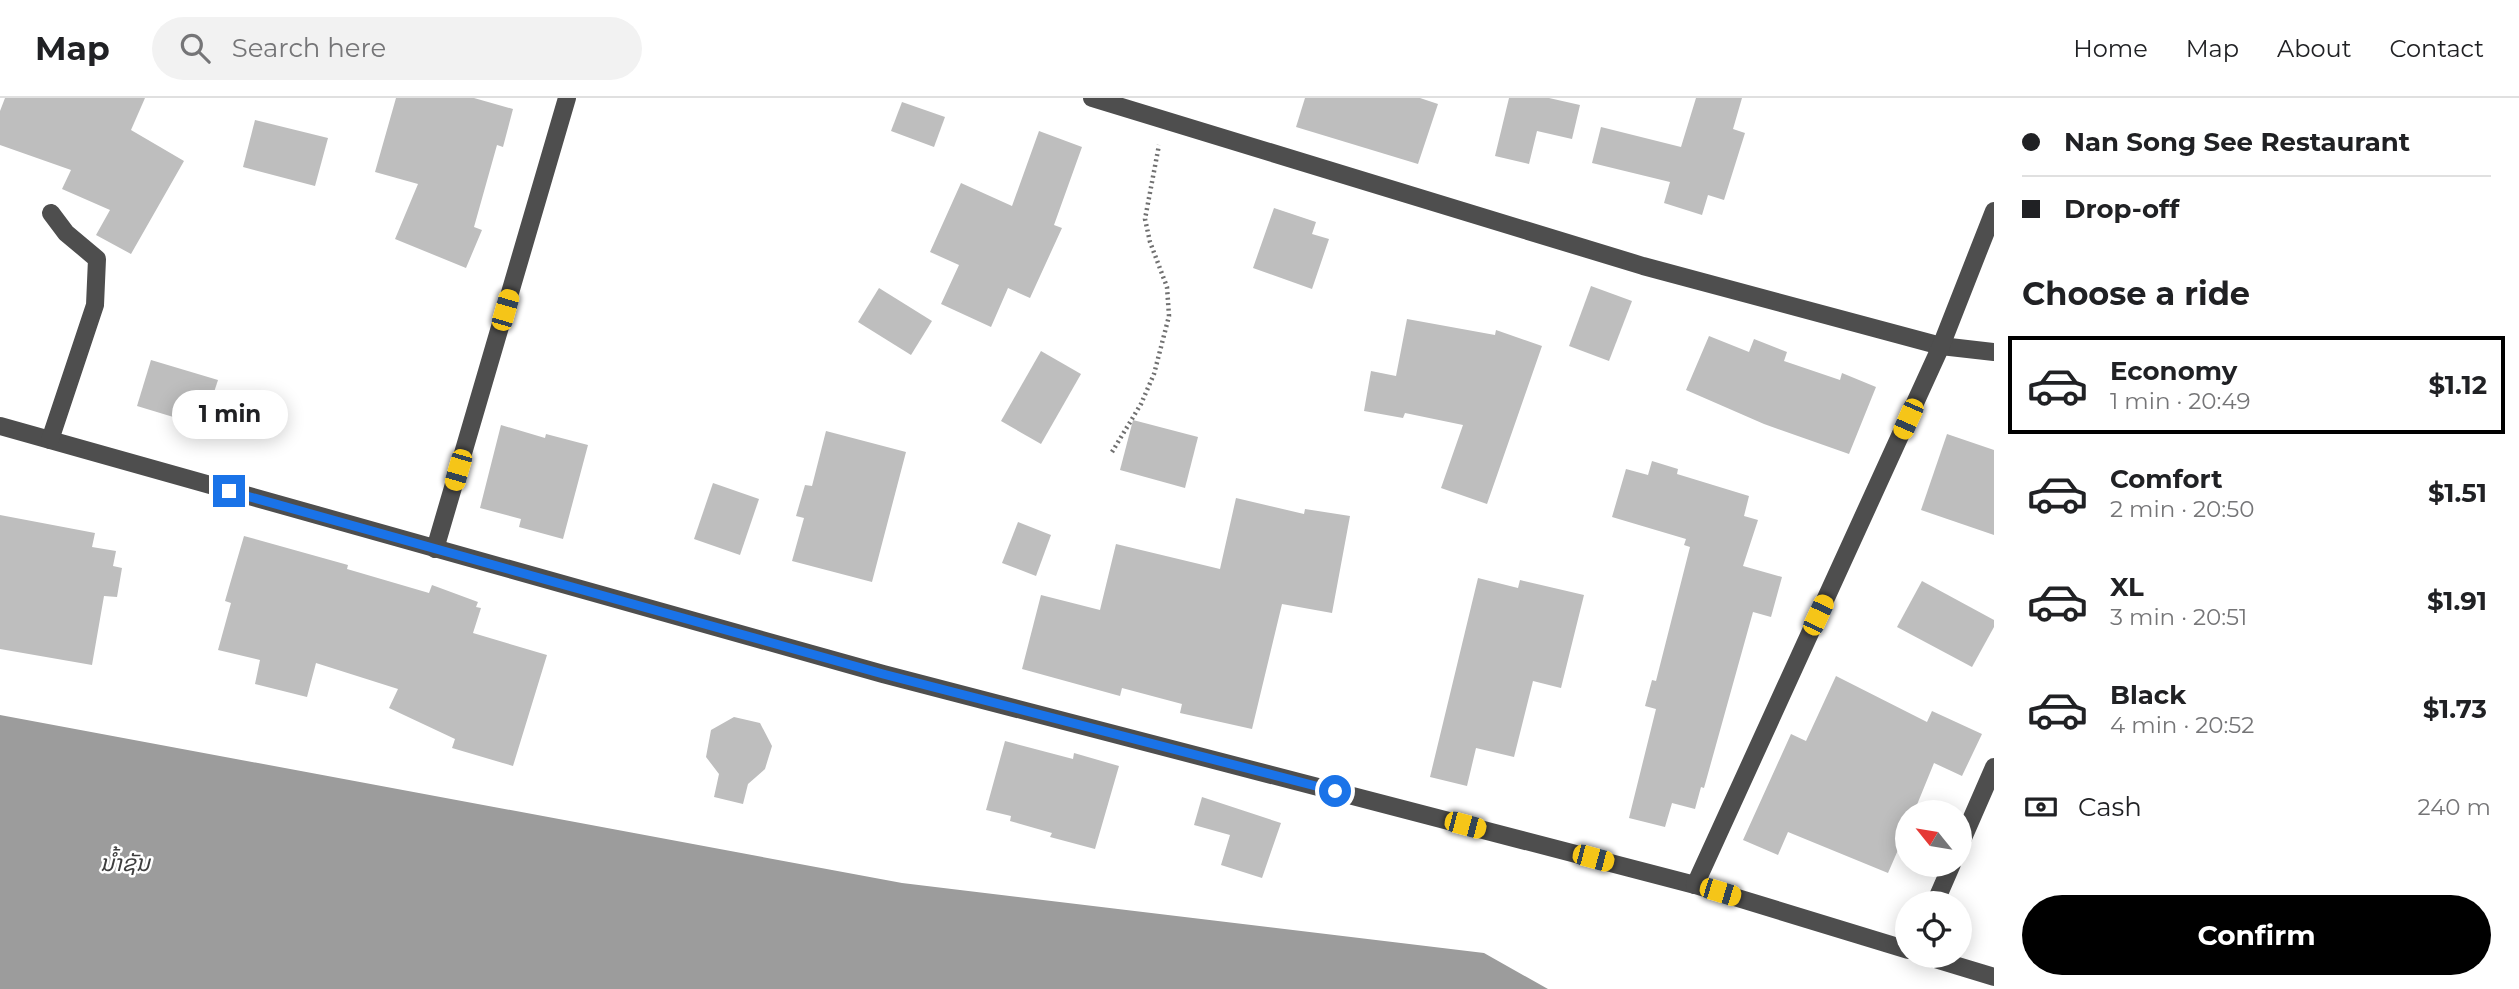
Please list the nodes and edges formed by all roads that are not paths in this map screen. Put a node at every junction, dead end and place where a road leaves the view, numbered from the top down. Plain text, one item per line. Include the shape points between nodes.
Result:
1 (567, 98) edge
2 (1092, 98) edge
3 (1994, 211) edge
4 (51, 213) dead end
5 (1941, 346) junction
6 (1994, 352) edge
7 (0, 426) edge
8 (50, 440) junction
9 (435, 550) junction
10 (1994, 767) edge
11 (1972, 817) edge
12 (1695, 885) junction
13 (1895, 946) edge
14 (1964, 968) edge
15 (1994, 977) edge

1 - 9 street
2 - 5 street via 1643,266
3 - 5 street
4 - 8 street via 66,233 97,259 95,305
5 - 6 street
5 - 12 street
7 - 8 street
8 - 9 street
9 - 12 street via 883,674
10 - 11 street
12 - 13 street
14 - 15 street

